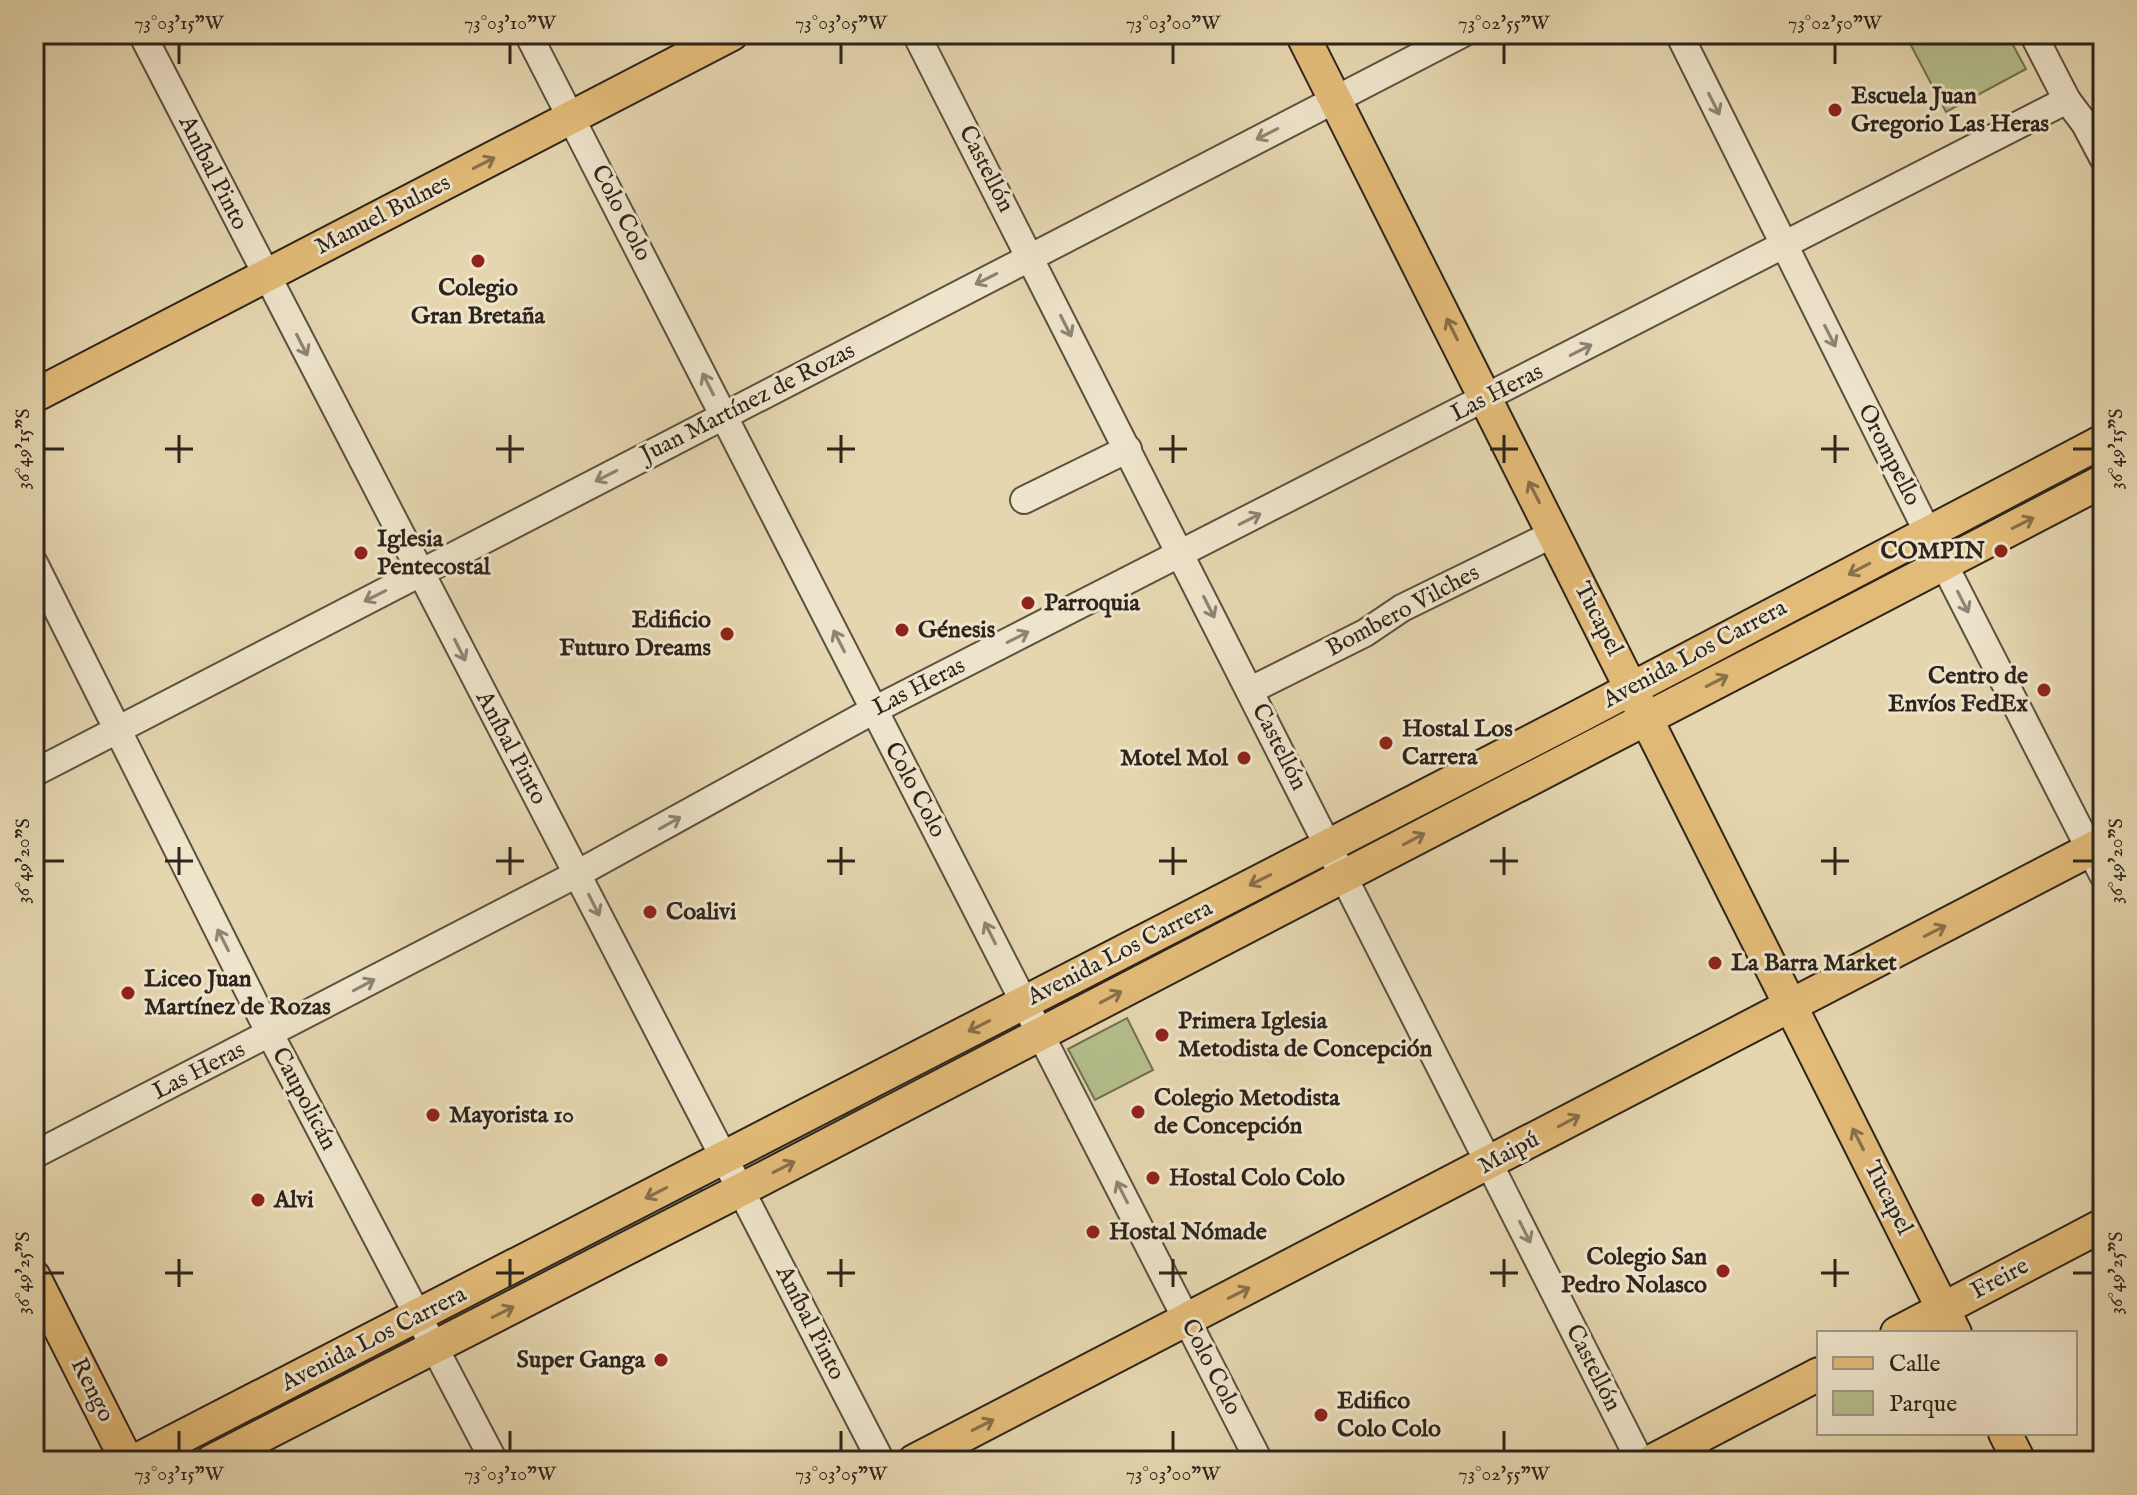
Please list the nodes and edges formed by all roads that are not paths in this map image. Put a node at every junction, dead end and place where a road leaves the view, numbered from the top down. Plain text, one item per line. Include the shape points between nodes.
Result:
1 (142, 34) edge
2 (528, 34) edge
3 (732, 34) edge
4 (916, 34) edge
5 (1302, 34) edge
6 (1462, 34) edge
7 (1679, 34) edge
8 (2033, 34) edge
9 (1336, 98) junction
10 (2067, 100) junction
11 (571, 118) junction
12 (2103, 158) edge
13 (1784, 245) junction
14 (1030, 256) junction
15 (266, 276) junction
16 (34, 396) edge
17 (1487, 398) junction
18 (724, 415) junction
19 (2103, 441) edge
20 (1128, 449) junction
21 (2103, 481) edge
22 (1024, 500) dead end
23 (1555, 533) junction
24 (1928, 533) junction
25 (1182, 554) junction
26 (34, 563) edge
27 (1944, 564) junction
28 (420, 573) junction
29 (1632, 687) junction
30 (1251, 690) junction
31 (874, 710) junction
32 (1648, 717) junction
33 (117, 729) junction
34 (34, 773) edge
35 (1329, 844) junction
36 (2099, 856) edge
37 (577, 874) junction
38 (1345, 875) junction
39 (1026, 1002) junction
40 (1791, 1006) junction
41 (1042, 1033) junction
42 (270, 1034) junction
43 (34, 1155) edge
44 (725, 1158) junction
45 (1490, 1163) junction
46 (742, 1190) junction
47 (2103, 1225) edge
48 (34, 1277) edge
49 (418, 1316) junction
50 (1187, 1320) junction
51 (1949, 1321) edge
52 (1906, 1331) edge
53 (434, 1347) junction
54 (1817, 1375) edge
55 (2006, 1435) edge
56 (127, 1461) edge
57 (135, 1461) edge
58 (212, 1461) edge
59 (494, 1461) edge
60 (881, 1461) edge
61 (914, 1461) edge
62 (1259, 1461) edge
63 (1640, 1461) edge
64 (1652, 1461) edge
65 (2019, 1461) edge

1 - 15 street, Aníbal Pinto
2 - 11 street, Colo Colo
3 - 11 main road, Manuel Bulnes
4 - 14 street, Castellón
5 - 9 main road, Tucapel
6 - 9 street, Juan Martínez de Rozas
7 -> 13 street, Orompello
8 - 10 street
9 -> 14 street, Juan Martínez de Rozas
17 -> 9 main road, Tucapel
10 - 12 street
10 - 13 street, Las Heras
15 -> 11 main road, Manuel Bulnes
18 -> 11 street, Colo Colo
17 -> 13 street, Las Heras
13 -> 24 street, Orompello
14 -> 18 street, Juan Martínez de Rozas
14 -> 20 street, Castellón
15 - 16 main road, Manuel Bulnes
15 -> 28 street, Aníbal Pinto
23 -> 17 main road, Tucapel
25 -> 17 street, Las Heras
18 -> 28 street, Juan Martínez de Rozas
31 -> 18 street, Colo Colo
19 - 24 main road, Avenida Los Carrera
20 - 22 street
20 - 25 street, Castellón
27 -> 21 main road, Avenida Los Carrera
23 - 29 main road, Tucapel
23 - 30 street, Bombero Vilches
24 - 27 street, Orompello
24 -> 29 main road, Avenida Los Carrera
25 -> 30 street, Castellón
31 -> 25 street, Las Heras
26 - 33 street, Caupolicán
32 -> 27 main road, Avenida Los Carrera
27 -> 36 street, Orompello
28 -> 33 street, Juan Martínez de Rozas
28 -> 37 street, Aníbal Pinto
29 - 32 main road, Tucapel
29 - 35 main road, Avenida Los Carrera
30 - 35 street, Castellón
37 -> 31 street, Las Heras
39 -> 31 street, Colo Colo
38 -> 32 main road, Avenida Los Carrera
32 - 40 main road, Tucapel
33 - 34 street, Juan Martínez de Rozas
42 -> 33 street, Caupolicán
35 - 38 street, Castellón
35 -> 39 main road, Avenida Los Carrera
40 -> 36 main road, Maipú
42 -> 37 street, Las Heras
37 -> 44 street, Aníbal Pinto
41 -> 38 main road, Avenida Los Carrera
38 - 45 street, Castellón
39 - 41 street, Colo Colo
39 -> 44 main road, Avenida Los Carrera
45 -> 40 main road, Maipú
51 -> 40 main road, Tucapel
46 -> 41 main road, Avenida Los Carrera
50 -> 41 street, Colo Colo
42 - 43 street, Las Heras
42 - 49 street, Caupolicán
44 - 46 street, Aníbal Pinto
44 -> 49 main road, Avenida Los Carrera
50 -> 45 main road, Maipú
45 -> 63 street, Castellón
53 -> 46 main road, Avenida Los Carrera
46 - 60 street, Aníbal Pinto
47 - 51 main road, Freire
48 - 56 main road, Rengo
49 - 53 street, Caupolicán
49 - 57 main road, Avenida Los Carrera
61 -> 50 main road, Maipú
50 - 62 street, Colo Colo
51 - 52 main road, Freire
53 - 58 main road, Avenida Los Carrera
53 - 59 street, Caupolicán
54 - 64 main road
55 - 65 main road

